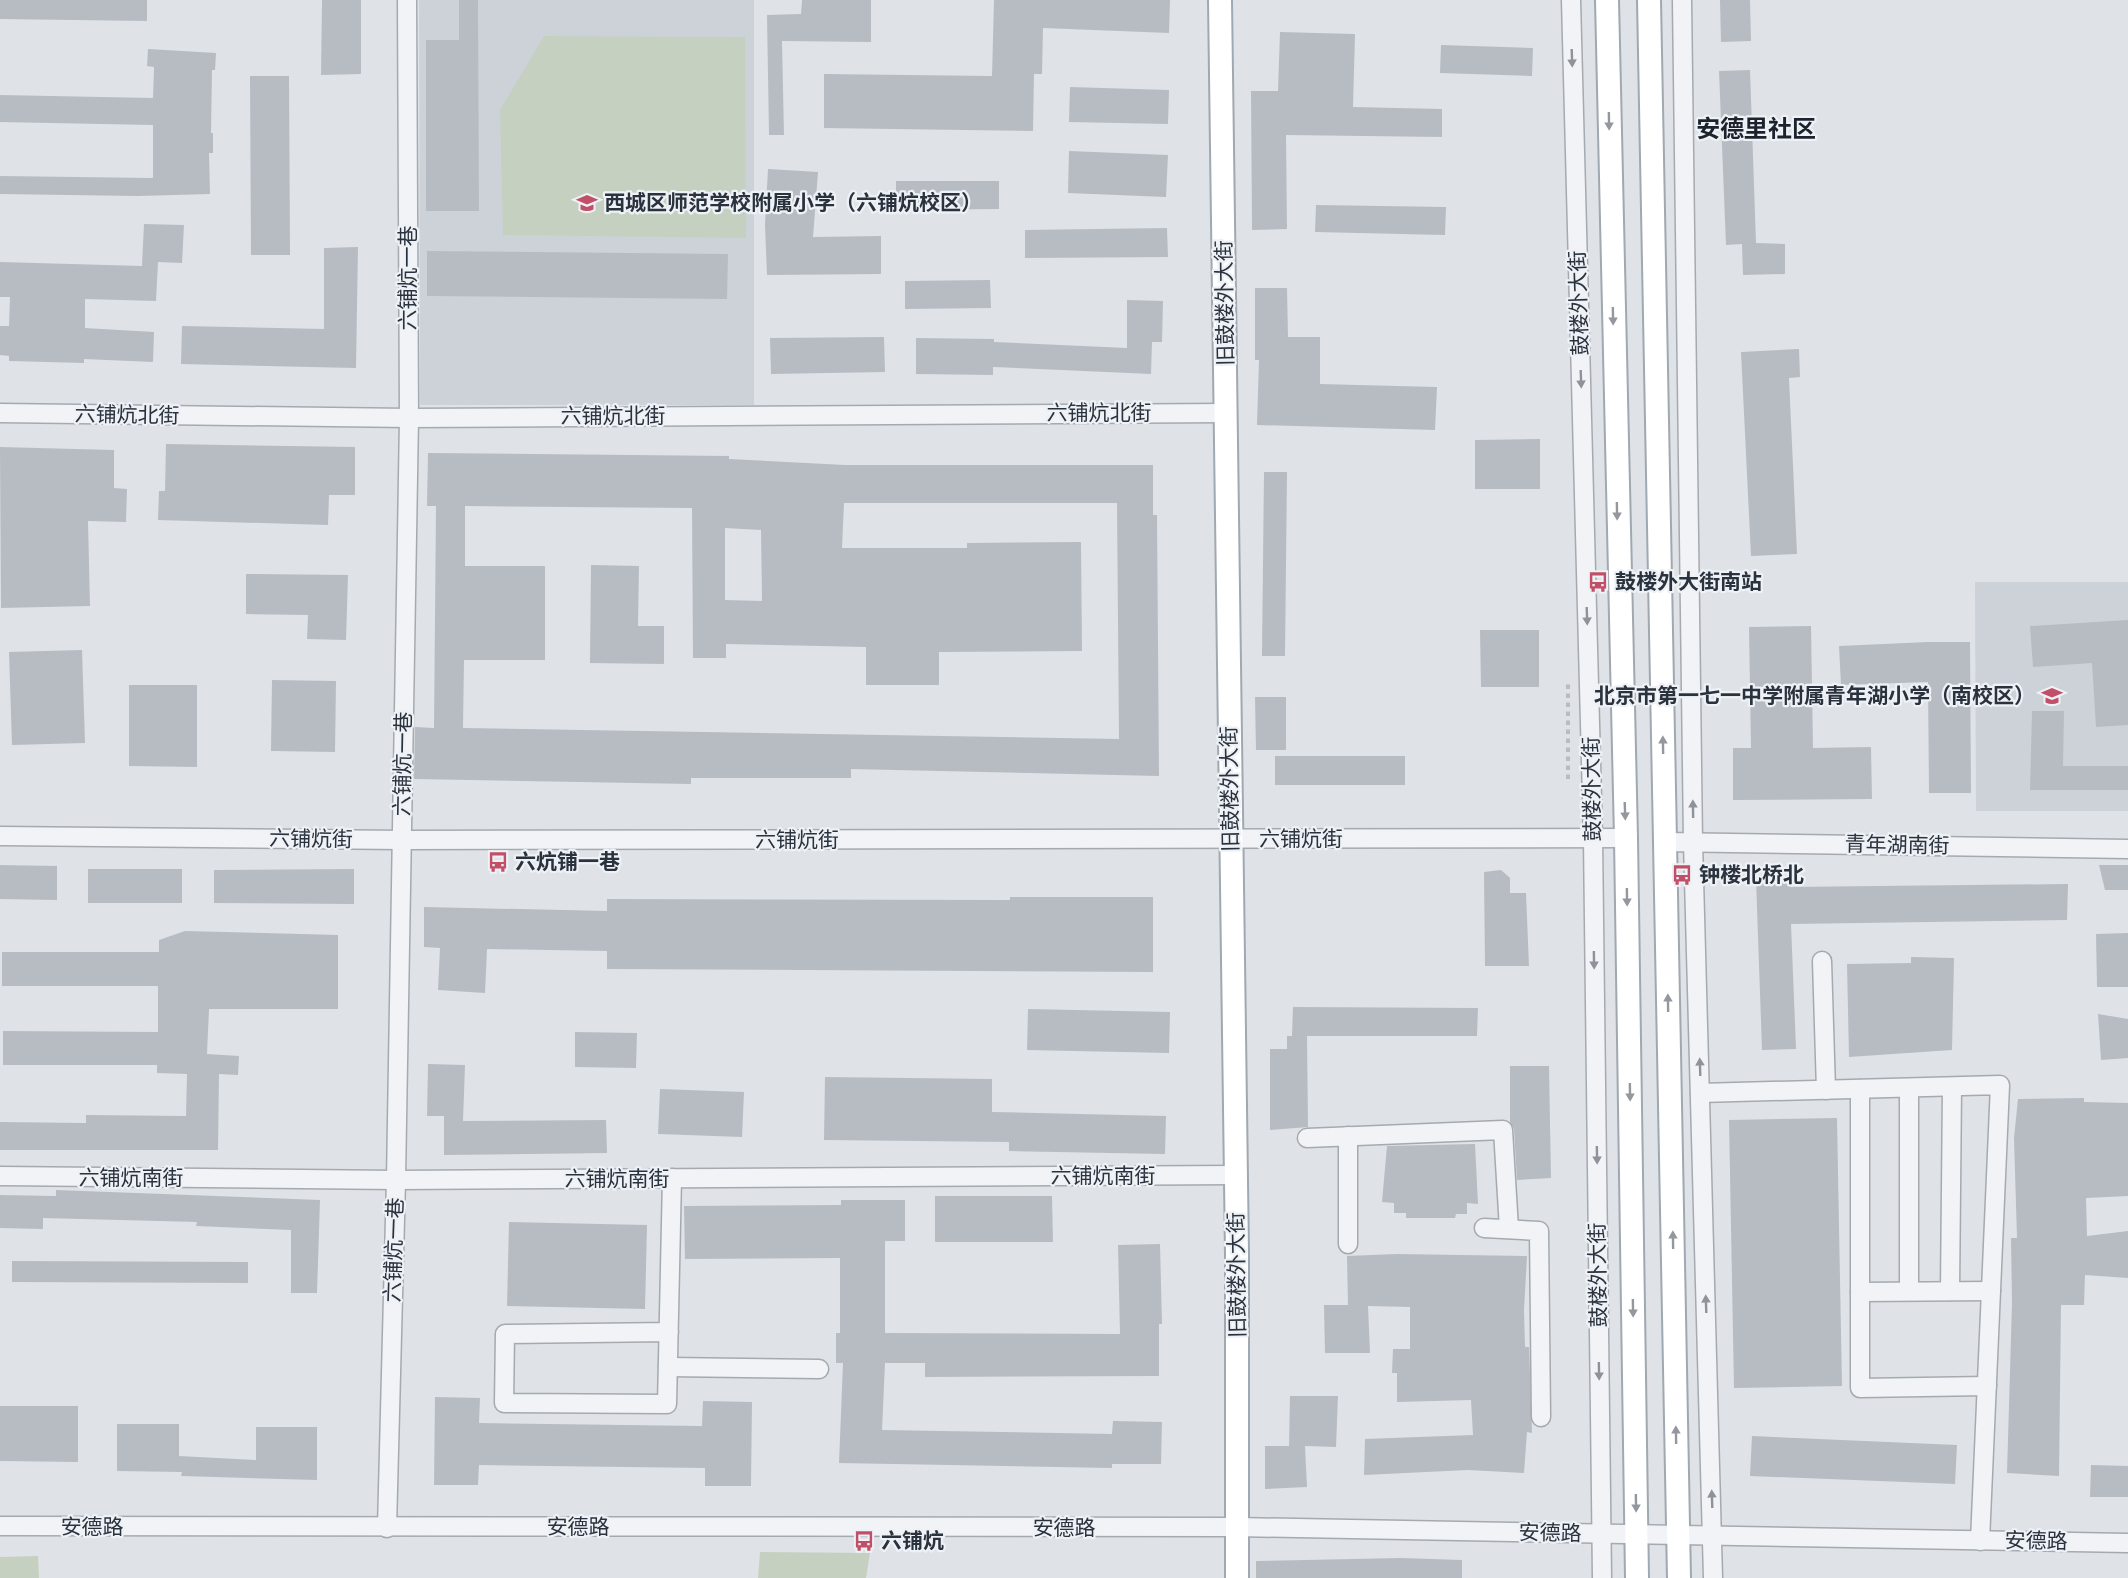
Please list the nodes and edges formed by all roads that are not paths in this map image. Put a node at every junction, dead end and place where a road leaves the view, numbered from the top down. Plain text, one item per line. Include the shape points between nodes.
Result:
1 (407, 0) edge
2 (1220, 0) edge
3 (1571, 0) edge
4 (1607, 0) edge
5 (1649, 0) edge
6 (1682, 0) edge
7 (1227, 412) junction
8 (0, 413) edge
9 (409, 417) junction
10 (0, 836) edge
11 (1593, 838) junction
12 (1626, 838) junction
13 (1231, 839) junction
14 (402, 840) junction
15 (1665, 842) junction
16 (1693, 842) junction
17 (2128, 849) edge
18 (1822, 961) dead end
19 (1952, 1087) junction
20 (1909, 1088) junction
21 (1860, 1089) junction
22 (1826, 1090) junction
23 (1700, 1093) junction
24 (1348, 1136) junction
25 (1307, 1138) dead end
26 (1235, 1175) junction
27 (0, 1176) edge
28 (672, 1179) junction
29 (396, 1180) junction
30 (1484, 1228) dead end
31 (1509, 1229) junction
32 (1348, 1244) dead end
33 (1991, 1290) junction
34 (1909, 1291) junction
35 (1950, 1291) junction
36 (1860, 1292) junction
37 (669, 1332) junction
38 (668, 1367) junction
39 (819, 1369) dead end
40 (1987, 1386) junction
41 (1541, 1417) dead end
42 (0, 1526) edge
43 (1236, 1527) junction
44 (387, 1528) junction
45 (1600, 1534) junction
46 (1636, 1534) junction
47 (1713, 1535) junction
48 (1678, 1536) junction
49 (1980, 1540) junction
50 (2128, 1543) edge
51 (1237, 1578) edge
52 (1602, 1578) edge
53 (1637, 1578) edge
54 (1679, 1578) edge
55 (1713, 1578) edge

1 - 9 street, 六铺炕一巷
2 - 7 main road, 旧鼓楼外大街
3 -> 11 street, 鼓楼外大街
4 -> 12 main road, 鼓楼外大街
15 -> 5 main road
16 -> 6 street
7 - 9 street, 六铺炕北街
7 - 13 main road, 旧鼓楼外大街
8 - 9 street, 六铺炕北街
9 - 14 street, 六铺炕一巷
10 - 14 street, 六铺炕街
11 - 12 street, 六铺炕街
11 - 13 street, 六铺炕街
11 -> 45 street, 鼓楼外大街
12 -> 46 main road, 鼓楼外大街
13 - 14 street, 六铺炕街
13 - 26 main road, 旧鼓楼外大街
14 - 29 street, 六铺炕一巷
15 - 16 street, 青年湖南街
48 -> 15 main road
16 - 17 street, 青年湖南街
23 -> 16 street
18 - 22 street
19 - 20 street
19 - 33 street via 2000,1085
19 - 35 street
20 - 21 street
20 - 34 street
21 - 22 street
21 - 36 street
22 - 23 street
47 -> 23 street
24 - 25 street
24 - 31 street via 1503,1130
24 - 32 street
26 - 28 street, 六铺炕南街
26 - 43 main road, 旧鼓楼外大街
27 - 29 street, 六铺炕南街
28 - 29 street, 六铺炕南街
28 - 37 street
29 - 44 street, 六铺炕一巷
30 - 31 street
31 - 41 street via 1539,1231
33 - 35 street
33 - 40 street
34 - 35 street
34 - 36 street
36 - 40 street via 1860,1388
37 - 38 street
37 - 38 street via 506,1334 504,1403 667,1404
38 - 39 street
40 - 49 street
42 - 44 street, 安德路
43 - 44 street, 安德路
43 - 45 street, 安德路
43 - 51 main road, 旧鼓楼外大街
45 - 46 street, 安德路
45 - 52 street, 鼓楼外大街
46 - 48 street, 安德路
46 - 53 main road, 鼓楼外大街
47 - 48 street, 安德路
47 - 49 street, 安德路
47 - 55 street
48 - 54 main road
49 - 50 street, 安德路

